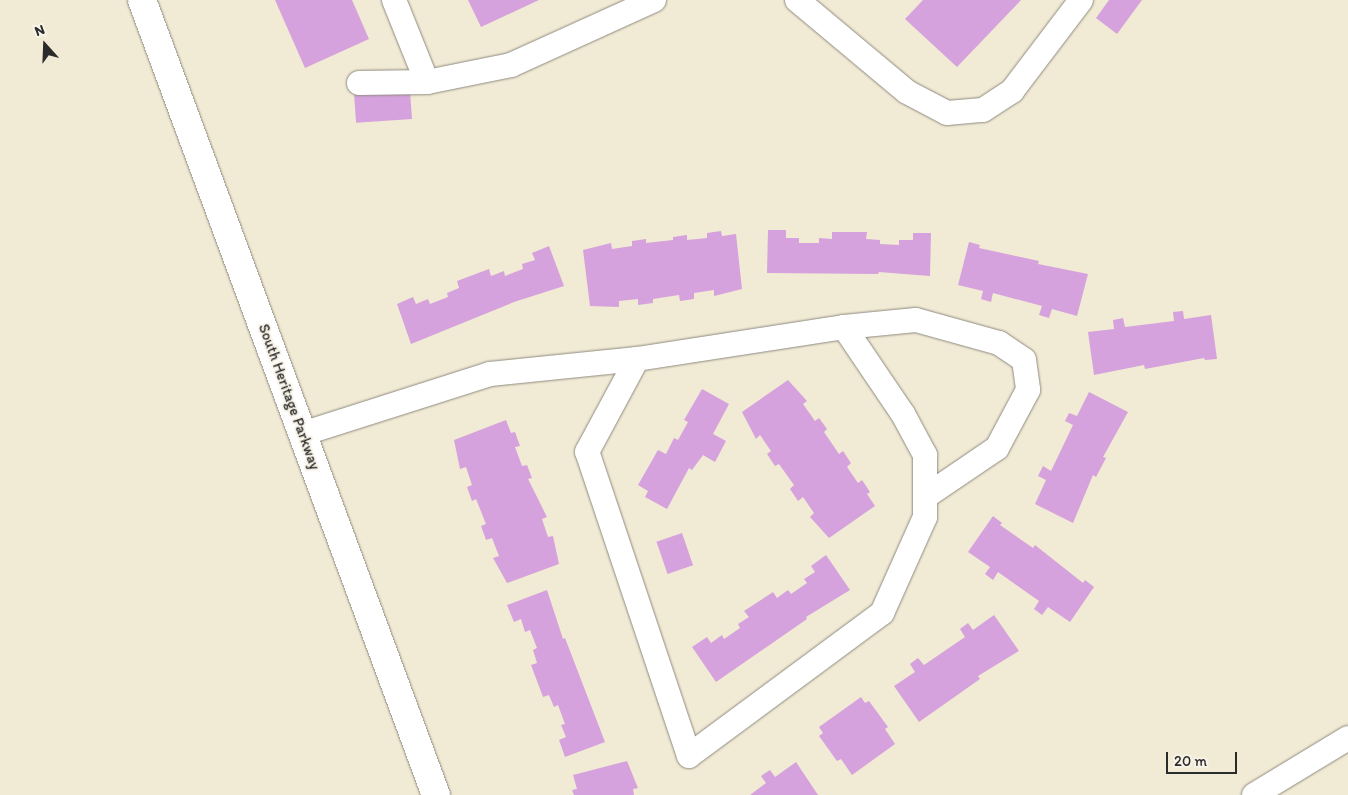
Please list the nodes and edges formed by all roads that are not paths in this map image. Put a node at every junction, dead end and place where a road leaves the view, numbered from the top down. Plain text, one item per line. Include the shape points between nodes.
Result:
1 (142, 0) edge
2 (394, 0) edge
3 (654, 0) edge
4 (797, 0) edge
5 (1081, 0) edge
6 (427, 82) junction
7 (359, 84) dead end
8 (844, 327) junction
9 (637, 359) junction
10 (302, 434) junction
11 (925, 496) junction
12 (1348, 738) edge
13 (436, 795) edge
14 (1254, 795) edge

1 - 10 main road, South Heritage Parkway
2 - 6 street
3 - 6 street via 511,66
4 - 5 street via 907,92 947,113 983,110 1012,91
6 - 7 street
8 - 9 street
8 - 11 street via 903,414 925,455
8 - 11 street via 916,320 999,342 1024,360 1028,390 997,448
9 - 10 street via 490,374
9 - 11 street via 586,452 690,756 882,613 925,517
10 - 13 main road, South Heritage Parkway
12 - 14 street

